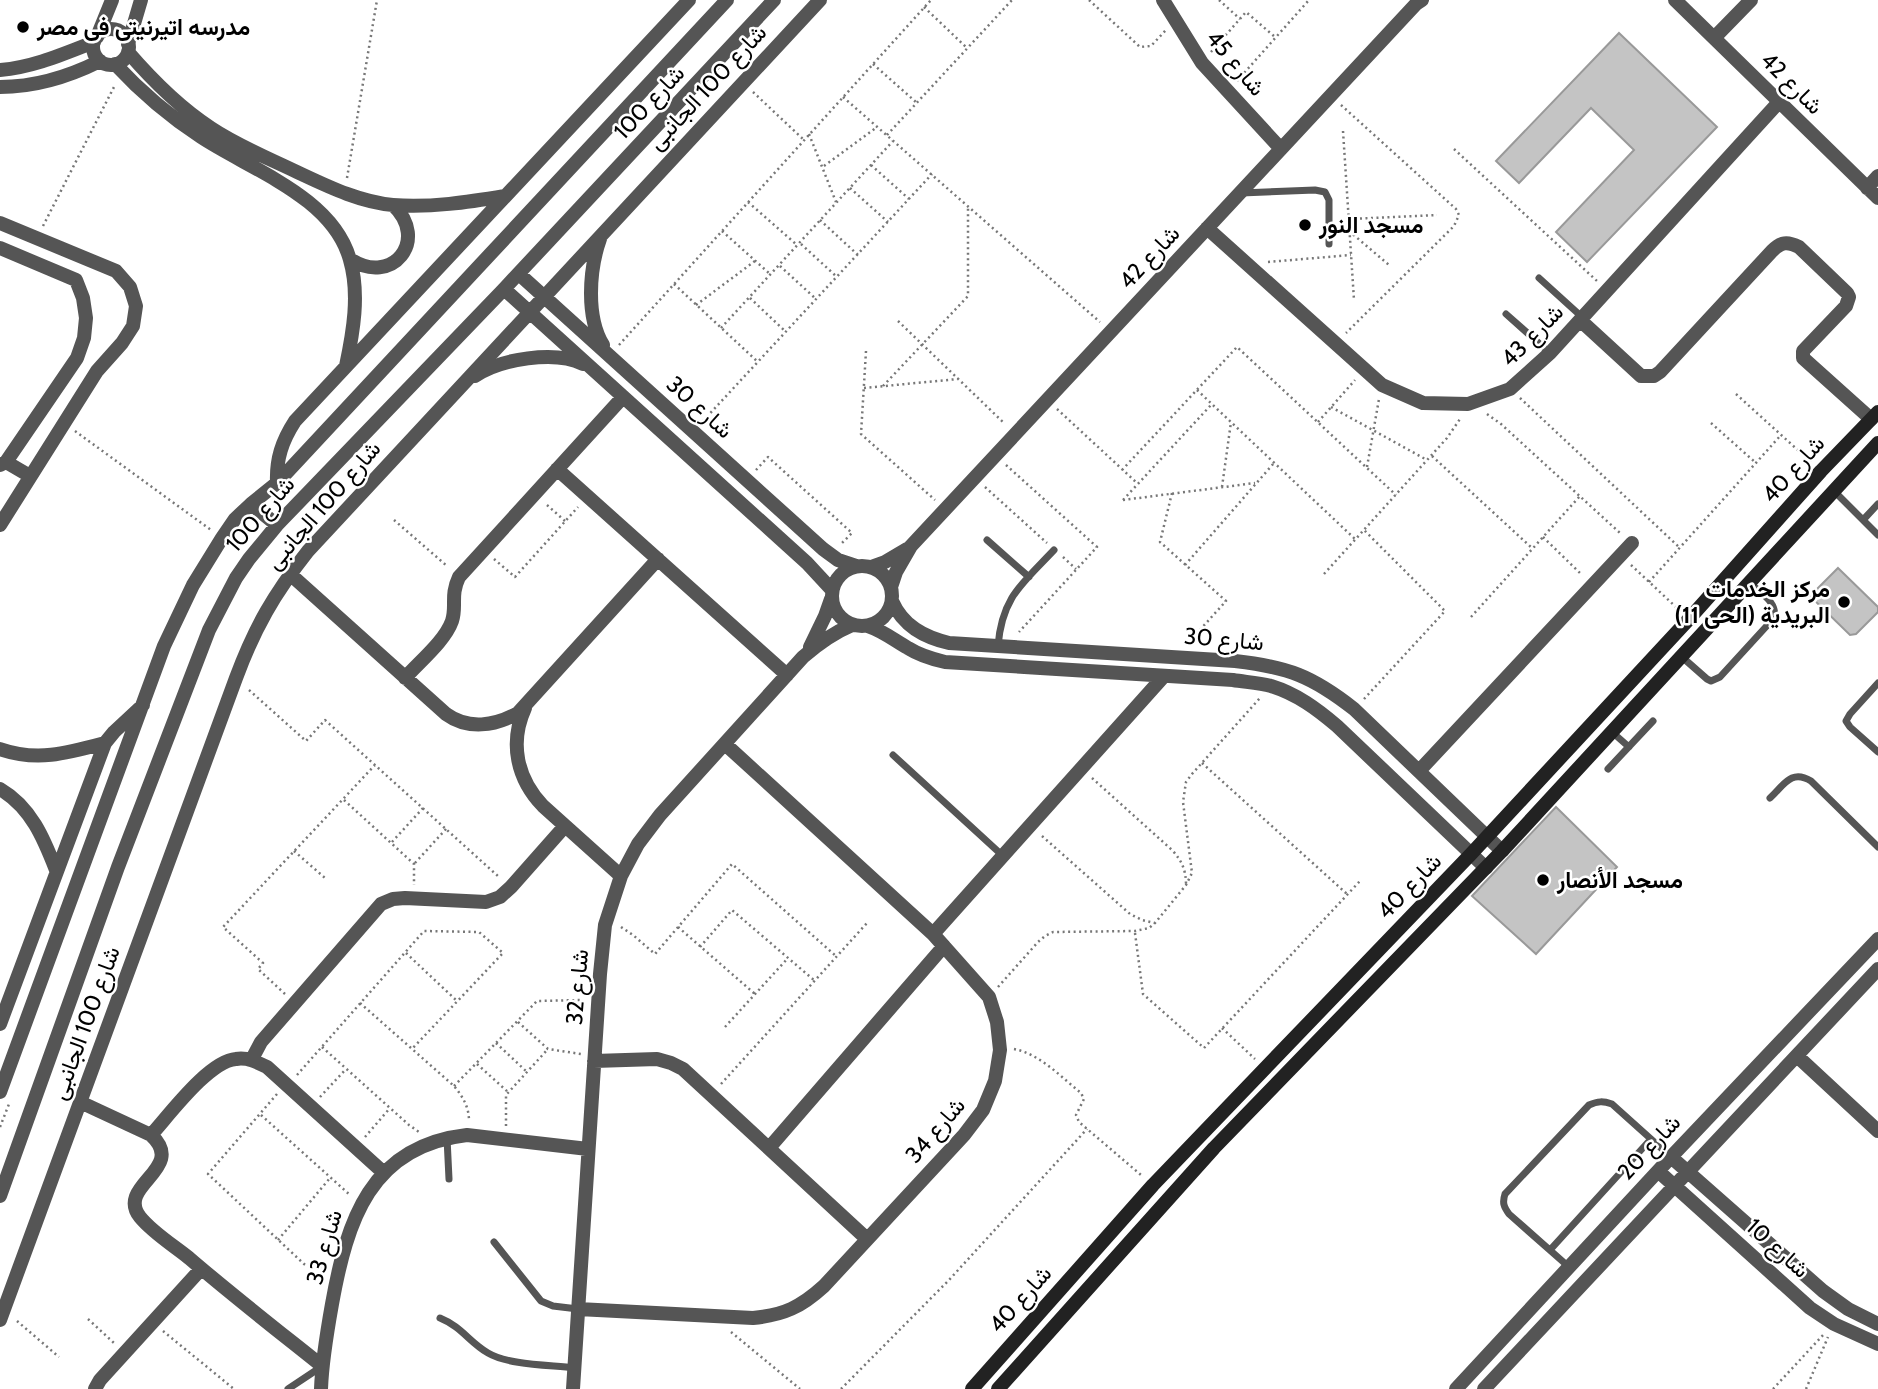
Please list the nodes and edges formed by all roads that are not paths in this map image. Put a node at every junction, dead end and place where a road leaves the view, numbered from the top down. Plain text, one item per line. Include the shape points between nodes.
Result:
1 (112, 0) edge
2 (141, 0) edge
3 (689, 0) edge
4 (727, 0) edge
5 (774, 0) edge
6 (820, 0) edge
7 (1163, 0) edge
8 (1422, 0) edge
9 (1675, 0) edge
10 (1751, 0) edge
11 (1714, 38) junction
12 (95, 40) junction
13 (128, 48) junction
14 (112, 66) junction
15 (0, 70) edge
16 (0, 87) edge
17 (1779, 102) junction
18 (233, 149) junction
19 (1281, 149) junction
20 (1878, 176) edge
21 (1240, 193) junction
22 (1873, 193) edge
23 (505, 196) junction
24 (393, 205) junction
25 (0, 223) edge
26 (1207, 228) junction
27 (602, 234) junction
28 (1329, 244) dead end
29 (0, 248) edge
30 (84, 258) junction
31 (350, 260) junction
32 (519, 274) junction
33 (1539, 278) dead end
34 (76, 280) junction
35 (504, 289) junction
36 (544, 296) junction
37 (529, 312) junction
38 (1506, 314) dead end
39 (1581, 319) junction
40 (1550, 353) junction
41 (610, 355) junction
42 (77, 358) junction
43 (346, 367) junction
44 (590, 367) junction
45 (97, 371) junction
46 (465, 382) junction
47 (623, 397) junction
48 (1874, 416) edge
49 (1878, 443) edge
50 (3, 463) edge
51 (557, 469) junction
52 (30, 476) junction
53 (277, 483) junction
54 (1833, 490) junction
55 (251, 504) junction
56 (1878, 504) edge
57 (1863, 520) junction
58 (0, 525) edge
59 (277, 525) junction
60 (1878, 535) edge
61 (986, 540) dead end
62 (1632, 543) road end
63 (911, 546) junction
64 (1054, 550) road end
65 (658, 559) junction
66 (864, 567) junction
67 (290, 574) junction
68 (1029, 577) junction
69 (1750, 583) junction
70 (892, 594) junction
71 (831, 595) junction
72 (852, 625) junction
73 (868, 626) junction
74 (998, 647) junction
75 (803, 657) junction
76 (1682, 657) junction
77 (787, 675) junction
78 (1164, 676) junction
79 (405, 677) junction
80 (1878, 683) edge
81 (144, 704) junction
82 (527, 704) junction
83 (1654, 721) dead end
84 (1612, 732) junction
85 (104, 743) junction
86 (725, 744) junction
87 (1629, 747) junction
88 (0, 749) edge
89 (1878, 752) edge
90 (893, 755) dead end
91 (1608, 769) dead end
92 (1419, 771) junction
93 (0, 789) edge
94 (1770, 798) dead end
95 (1457, 808) junction
96 (1441, 825) junction
97 (565, 826) junction
98 (1487, 837) junction
99 (1878, 847) edge
100 (1502, 851) junction
101 (1471, 854) junction
102 (1003, 856) junction
103 (1486, 868) junction
104 (56, 870) junction
105 (621, 876) junction
106 (933, 934) junction
107 (1878, 939) edge
108 (944, 946) junction
109 (1878, 969) edge
110 (0, 1024) edge
111 (1789, 1034) junction
112 (1800, 1052) junction
113 (594, 1058) junction
114 (251, 1059) junction
115 (0, 1092) edge
116 (80, 1102) junction
117 (1878, 1131) edge
118 (151, 1135) junction
119 (440, 1139) junction
120 (1651, 1139) junction
121 (769, 1148) junction
122 (588, 1149) junction
123 (1671, 1157) junction
124 (1658, 1171) junction
125 (1688, 1172) junction
126 (384, 1173) junction
127 (449, 1179) dead end
128 (1675, 1186) junction
129 (0, 1196) edge
130 (867, 1239) junction
131 (494, 1242) dead end
132 (1550, 1250) junction
133 (1569, 1267) junction
134 (201, 1269) junction
135 (578, 1309) junction
136 (2, 1315) edge
137 (440, 1318) dead end
138 (1878, 1324) edge
139 (1878, 1344) edge
140 (321, 1366) junction
141 (574, 1368) junction
142 (95, 1389) edge
143 (288, 1389) edge
144 (321, 1389) edge
145 (573, 1389) edge
146 (972, 1389) edge
147 (998, 1389) edge
148 (1455, 1389) edge
149 (1484, 1389) edge

1 - 12 street
2 - 13 street
3 - 23 street
4 - 53 street, شارع 100
5 - 32 street, شارع 100
6 - 27 street, شارع 100 الجانبى
7 - 19 street, شارع 45 via 1202,62
8 - 19 street, شارع 42
9 - 11 street, شارع 42
10 - 11 street
11 - 17 street, شارع 42
12 - 13 street via 104,31 115,30 124,35
12 - 14 street via 94,53
12 - 15 street via 40,64
13 - 14 street via 123,60
13 - 18 street via 176,102
14 - 16 street via 47,82
14 - 18 street via 178,121
17 - 22 street, شارع 42
17 - 39 street, شارع 43
18 - 24 street via 355,196
18 - 31 street via 312,204 343,242
19 - 21 street, شارع 42
20 - 22 street
21 - 26 street, شارع 42
21 - 28 lane via 1325,192
23 - 24 street
23 - 43 street
24 - 31 street via 407,223 409,234 401,255 382,268
25 - 30 street
26 - 40 street, شارع 43 via 1382,385 1423,403 1468,404 1510,389
26 - 63 street, شارع 42
27 - 36 street, شارع 100 الجانبى
27 - 41 street via 593,267 592,312
29 - 34 street
30 - 34 street
30 - 45 street via 116,271 131,287 136,306 133,326
31 - 43 street via 355,301
32 - 35 street, شارع 100
32 - 36 street, شارع 30
33 - 39 lane
34 - 42 street via 86,318
35 - 37 street, شارع 30
35 - 59 street, شارع 100
36 - 37 street, شارع 100 الجانبى
36 - 41 street, شارع 30
37 - 44 street, شارع 30
37 - 46 street, شارع 100 الجانبى
38 - 40 lane
39 - 40 street, شارع 43
39 - 48 street via 1641,376 1654,376 1779,244 1790,242 1849,297 1802,356
41 - 66 street, شارع 30 via 831,555
42 - 45 street
42 - 50 street
43 - 53 street via 287,433 278,459
44 - 46 street via 565,358 515,361
44 - 47 street, شارع 30
45 - 52 street
46 - 67 street, شارع 100 الجانبى
47 - 51 street
47 - 71 street, شارع 30 via 807,563
48 - 98 street, شارع 40
49 - 54 street, شارع 40
50 - 52 street
51 - 65 street
51 - 79 street via 459,577 447,632
52 - 58 street
53 - 55 street, شارع 100
54 - 57 lane
54 - 69 street, شارع 40
55 - 59 street
55 - 81 street, شارع 100 via 235,519 193,585 164,646
56 - 57 lane
57 - 60 lane
59 - 129 street, شارع 100 via 236,579 209,631
61 - 68 lane
62 - 92 street
63 - 66 street, شارع 42 via 885,562
63 - 70 street, شارع 42 via 896,572
64 - 68 lane
65 - 77 street
65 - 82 street
66 - 70 street via 884,574
66 - 71 street via 844,571
67 - 79 street
67 - 116 street, شارع 100 الجانبى via 251,639
68 - 74 lane via 1007,605
69 - 76 street, شارع 40
69 - 76 lane via 1773,604 1776,614 1720,677 1707,679
70 - 73 street via 884,618
70 - 74 street, شارع 30 via 900,616 918,632 949,643
71 - 72 street via 837,613
71 - 75 street, شارع 32 via 816,638
72 - 73 street
72 - 75 street, شارع 32
73 - 78 street, شارع 30 via 926,657 945,662
74 - 92 street, شارع 30 via 1268,665 1299,674 1354,709
75 - 77 street, شارع 32
76 - 84 street, شارع 40
77 - 86 street, شارع 32
78 - 96 street, شارع 30 via 1233,680 1295,695 1317,709
78 - 102 street
79 - 82 street via 455,721 466,724 506,720
80 - 89 lane via 1846,721
81 - 85 street
81 - 115 street, شارع 100
82 - 97 street via 517,740 523,779 531,794
83 - 87 lane
84 - 87 lane
84 - 100 street, شارع 40
85 - 88 street via 40,756
85 - 104 street
86 - 105 street, شارع 32 via 660,815
86 - 106 street, شارع 34
87 - 91 lane
90 - 102 lane
92 - 95 street, شارع 30
93 - 104 street via 37,827
94 - 99 lane via 1792,777 1805,777
95 - 96 street via 1454,821
95 - 98 street, شارع 30
96 - 101 street, شارع 30
97 - 105 street
97 - 114 street via 500,897 486,902 393,899 381,904
98 - 100 street, شارع 30
98 - 101 street, شارع 40
100 - 103 street, شارع 40
101 - 103 street, شارع 30
101 - 146 street, شارع 40 via 1153,1185
102 - 106 street
103 - 147 street, شارع 40 via 1214,1149
104 - 110 street
105 - 113 street, شارع 32 via 605,925
106 - 108 street, شارع 34
107 - 111 street, شارع 20
108 - 121 street
108 - 130 street, شارع 34 via 989,997 1000,1050 995,1081 983,1110 964,1135
109 - 112 street, شارع 20
111 - 112 street
111 - 123 street, شارع 20
112 - 117 street
112 - 125 street, شارع 20
113 - 121 street via 657,1059 683,1069
113 - 122 street, شارع 32
114 - 118 street via 234,1058 218,1064
114 - 126 street via 267,1067
116 - 118 street
116 - 136 street, شارع 100 الجانبى
118 - 134 street via 160,1143 163,1155 135,1200 138,1214
119 - 122 street, شارع 33 via 467,1135
119 - 126 street, شارع 33 via 408,1154
119 - 127 lane
120 - 123 lane
120 - 132 lane
120 - 132 lane via 1612,1104 1596,1101 1505,1195 1504,1208
121 - 130 street
122 - 135 street, شارع 32
123 - 124 street, شارع 20
123 - 125 street, شارع 10
124 - 128 street, شارع 10
124 - 133 street, شارع 20
125 - 128 street, شارع 20
125 - 138 street, شارع 10 via 1823,1291
126 - 140 street, شارع 33 via 363,1200 349,1232
128 - 139 street, شارع 10 via 1810,1308
128 - 149 street, شارع 20
130 - 135 street, شارع 34 via 809,1299 773,1316
131 - 135 lane via 541,1301
132 - 133 lane
133 - 148 street, شارع 20
134 - 140 street
134 - 142 street
135 - 141 street, شارع 32
137 - 141 lane via 456,1325 491,1355
140 - 143 lane
140 - 144 street, شارع 33
141 - 145 street, شارع 32

